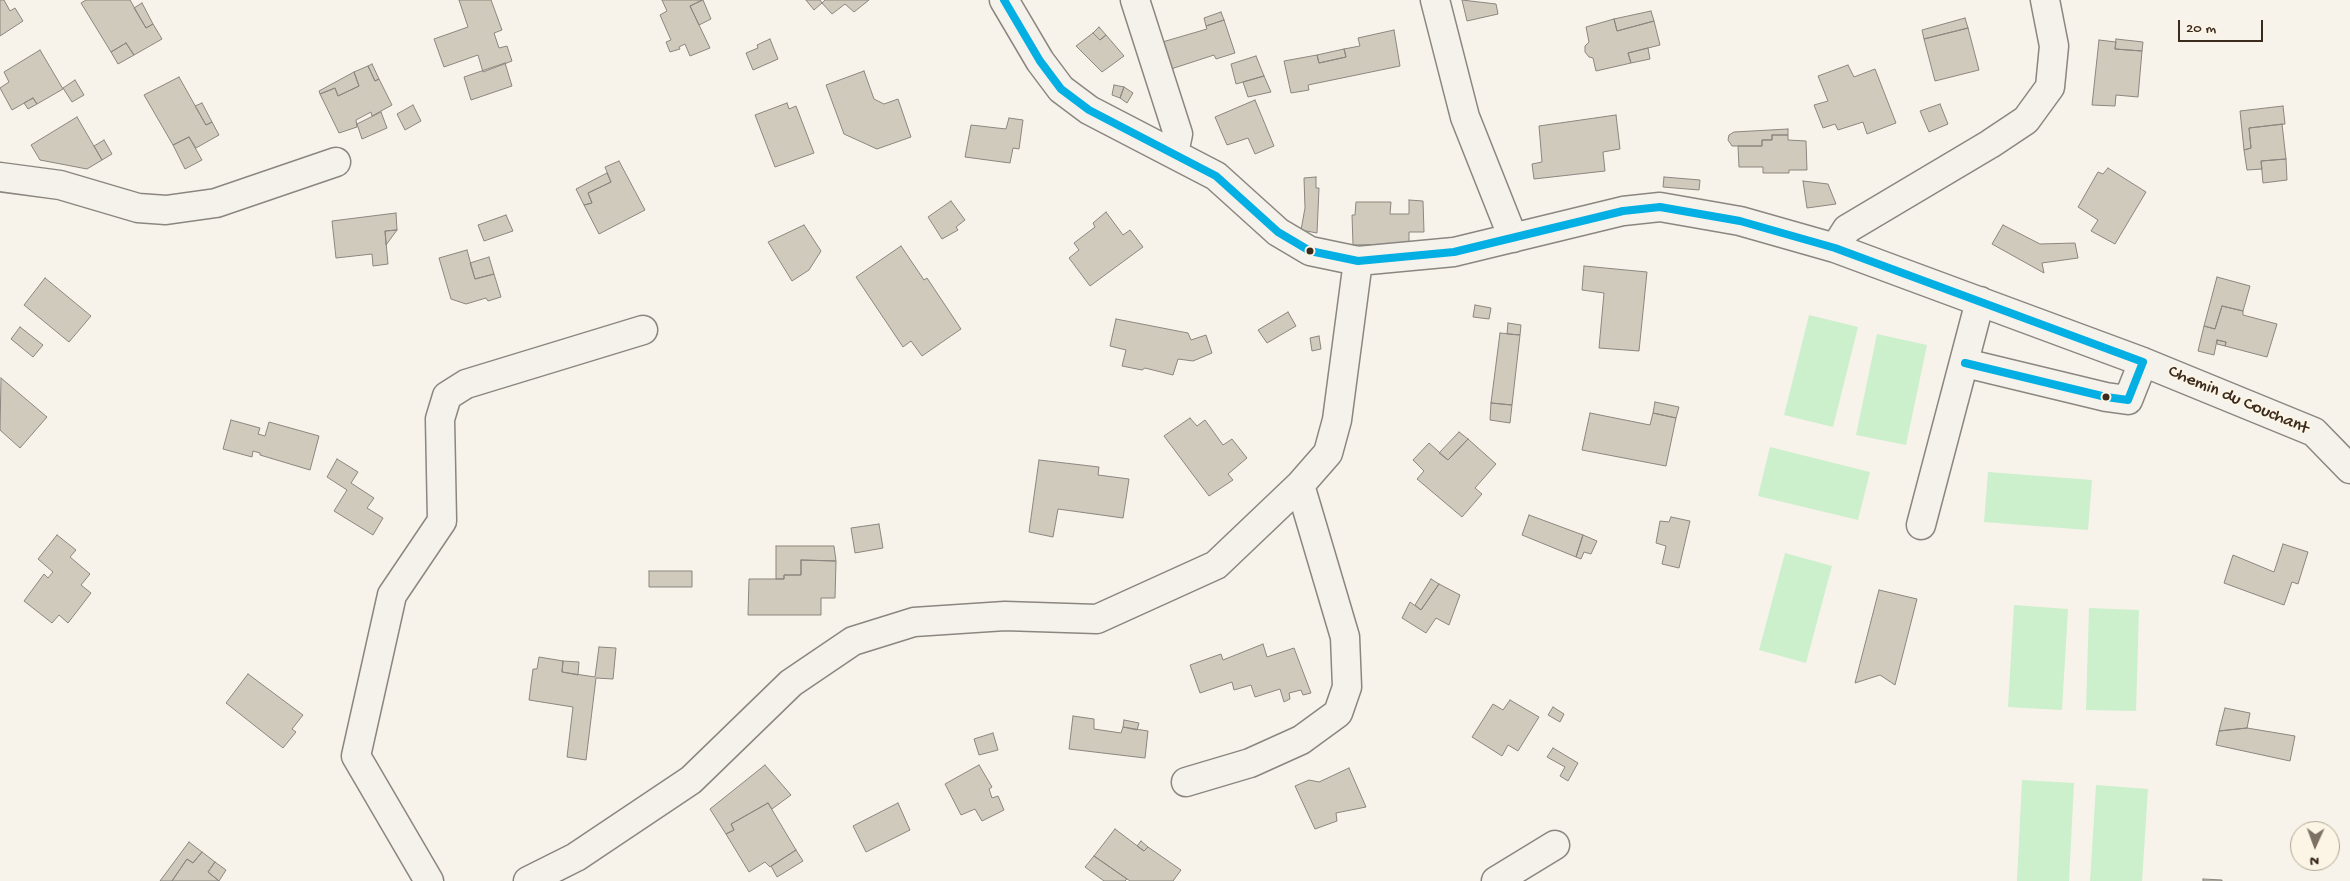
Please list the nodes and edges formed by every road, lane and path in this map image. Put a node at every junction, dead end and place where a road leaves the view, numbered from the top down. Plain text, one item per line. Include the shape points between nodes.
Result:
1 (1004, 0) edge
2 (1135, 0) edge
3 (1436, 0) edge
4 (2045, 0) edge
5 (1174, 153) junction
6 (336, 162) dead end
7 (0, 177) edge
8 (1513, 238) junction
9 (1835, 248) junction
10 (1358, 261) junction
11 (1980, 301) junction
12 (643, 330) dead end
13 (2143, 362) junction
14 (1964, 363) junction
15 (2350, 470) edge
16 (1300, 485) junction
17 (1921, 525) dead end
18 (1186, 782) dead end
19 (1555, 845) dead end
20 (429, 881) edge
21 (528, 881) edge
22 (1496, 881) edge

1 - 5 street, Chemin du Couchant via 1040,61 1061,89 1089,110
2 - 5 street via 1178,134
3 - 8 street via 1465,117
4 - 9 street via 2054,46 2050,87 2026,120 1848,229
5 - 10 street, Chemin du Couchant via 1216,176 1278,232 1310,251
6 - 7 street via 216,203 166,210 138,208 60,185
8 - 9 street, Chemin du Couchant via 1623,211 1660,207 1740,221
8 - 10 street, Chemin du Couchant via 1454,252
9 - 11 street, Chemin du Couchant
10 - 16 street via 1337,420 1328,453
11 - 13 street, Chemin du Couchant
11 - 14 street
12 - 20 street via 466,384 447,396 440,419 442,521 392,595 356,756
13 - 14 street via 2128,400
13 - 15 street, Chemin du Couchant via 2314,432
14 - 17 street
16 - 18 street via 1345,637 1348,687 1338,714 1301,740 1250,763
16 - 21 street via 1216,564 1097,619 1005,616 914,622 853,640 791,682 691,780 576,857
19 - 22 street

